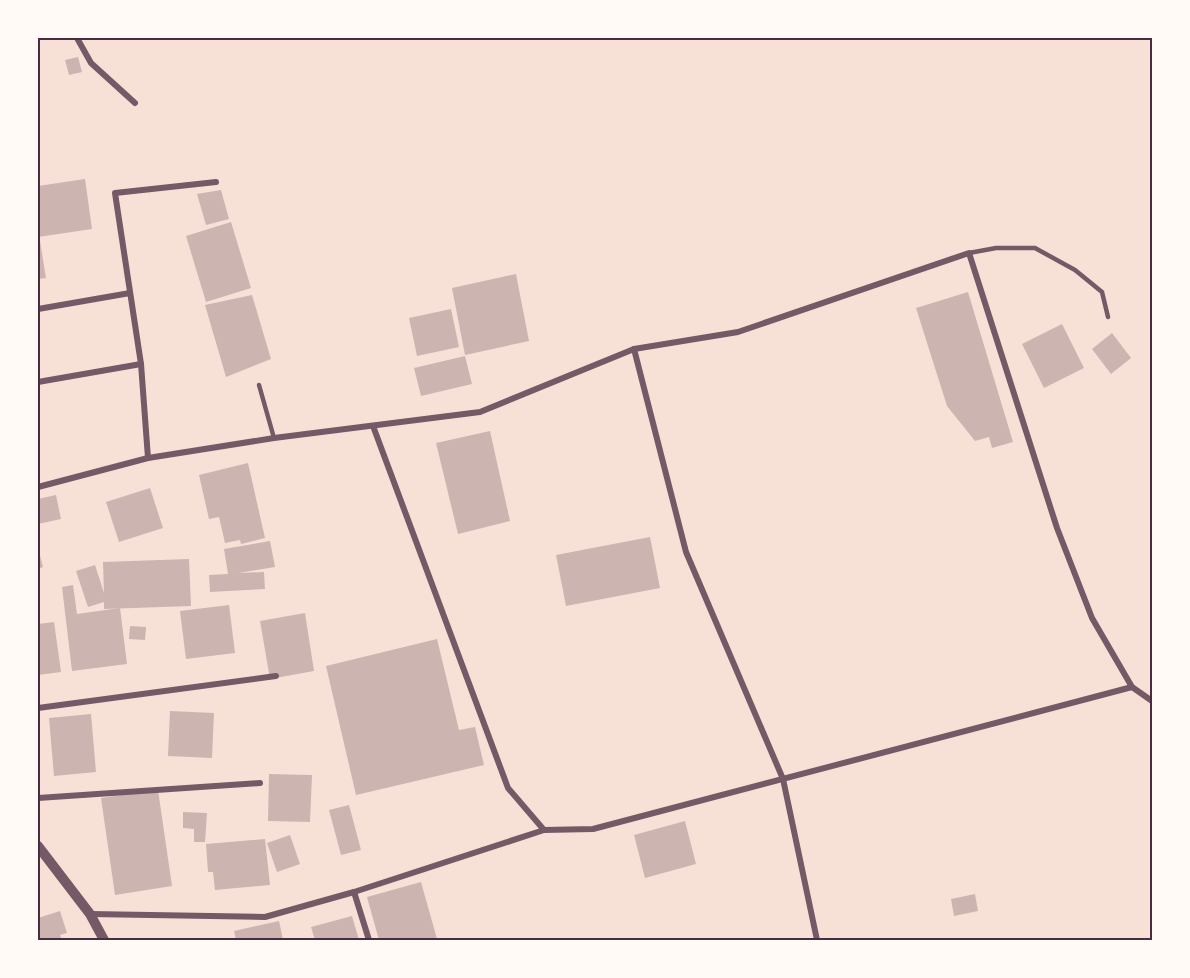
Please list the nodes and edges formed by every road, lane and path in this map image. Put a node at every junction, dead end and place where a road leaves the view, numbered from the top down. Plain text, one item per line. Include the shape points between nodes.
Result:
1 (77, 38) edge
2 (135, 103) dead end
3 (216, 182) dead end
4 (969, 253) junction
5 (130, 293) junction
6 (38, 309) edge
7 (1108, 317) dead end
8 (634, 349) junction
9 (141, 364) junction
10 (38, 382) edge
11 (259, 385) dead end
12 (373, 426) junction
13 (274, 438) junction
14 (148, 458) junction
15 (38, 487) edge
16 (276, 676) dead end
17 (1132, 687) junction
18 (1152, 701) edge
19 (38, 708) edge
20 (783, 779) junction
21 (260, 783) dead end
22 (38, 798) edge
23 (544, 830) junction
24 (38, 846) edge
25 (354, 892) junction
26 (90, 914) junction
27 (105, 940) edge
28 (369, 940) edge
29 (817, 940) edge

1 - 2 street via 91,63
3 - 5 street via 115,193
4 - 7 lane via 1035,248 1075,270 1102,292
4 - 8 street via 738,332
4 - 17 street via 1057,528 1092,618
5 - 6 street
5 - 9 street
8 - 12 street via 480,412
8 - 20 street via 686,552
9 - 10 street
9 - 14 street
11 - 13 lane
12 - 13 street
12 - 23 street via 508,788
13 - 14 street
14 - 15 street
16 - 19 street
17 - 18 street
17 - 20 street
20 - 23 street via 593,829
20 - 29 street
21 - 22 street
23 - 25 street
24 - 26 street
25 - 26 street via 265,917
25 - 28 street
26 - 27 street

